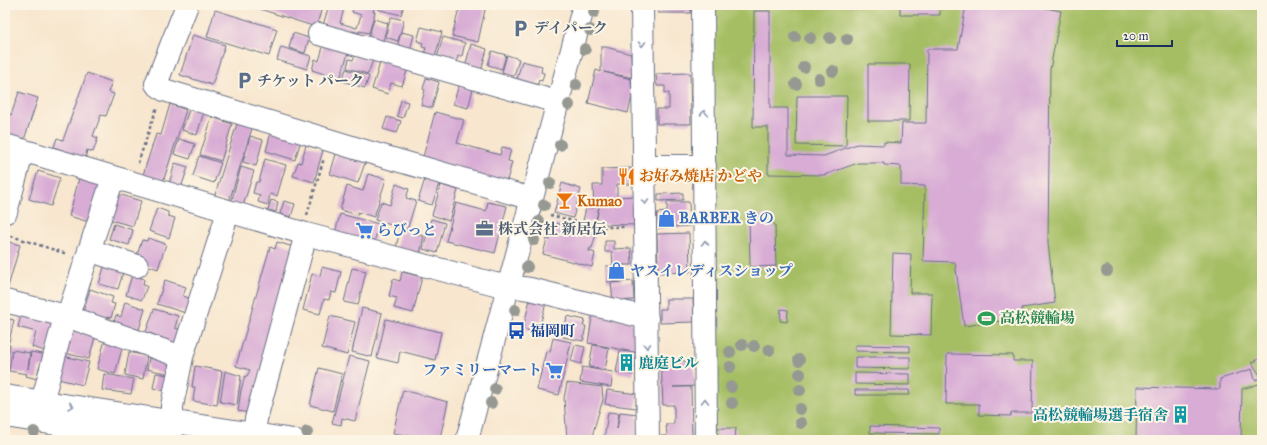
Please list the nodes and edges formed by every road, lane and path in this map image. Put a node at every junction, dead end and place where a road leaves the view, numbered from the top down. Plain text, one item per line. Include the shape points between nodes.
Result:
1 (187, 5) edge
2 (642, 5) edge
3 (703, 5) edge
4 (579, 6) edge
5 (319, 34) dead end
6 (164, 90) junction
7 (557, 102) junction
8 (329, 140) junction
9 (14, 148) edge
10 (644, 166) junction
11 (705, 166) junction
12 (122, 180) junction
13 (532, 199) junction
14 (6, 212) dead end
15 (228, 212) junction
16 (550, 214) dead end
17 (645, 228) junction
18 (304, 233) junction
19 (5, 234) edge
20 (88, 256) junction
21 (137, 266) dead end
22 (508, 285) junction
23 (5, 301) edge
24 (66, 316) junction
25 (647, 318) junction
26 (182, 356) junction
27 (5, 396) edge
28 (40, 412) junction
29 (5, 416) edge
30 (171, 431) edge
31 (196, 433) edge
32 (253, 437) edge
33 (159, 440) edge
34 (293, 440) edge
35 (467, 440) edge
36 (648, 440) edge
37 (706, 440) edge

1 - 6 street via 156,84
2 -> 10 street
11 -> 3 street
4 - 7 street
5 - 7 street
6 - 8 street
6 - 12 path
7 - 13 street
8 - 13 street
8 - 18 path
9 - 12 street
9 - 14 street
10 - 11 street
10 -> 17 street
37 -> 11 street
12 - 15 street
12 - 20 street
13 - 22 street
15 - 18 street
15 - 26 street
16 - 17 path via 596,227
17 - 25 street
18 - 22 street via 494,284
18 - 32 street
19 - 20 path
20 - 21 street
20 - 24 street
22 - 25 street
22 - 35 street
23 - 24 street
24 - 26 street
24 - 28 street
25 -> 36 street
26 - 30 street via 172,406
27 - 28 street
28 - 29 street
28 -> 30 street
28 - 33 street
30 - 31 street
31 - 32 street
32 - 34 street

